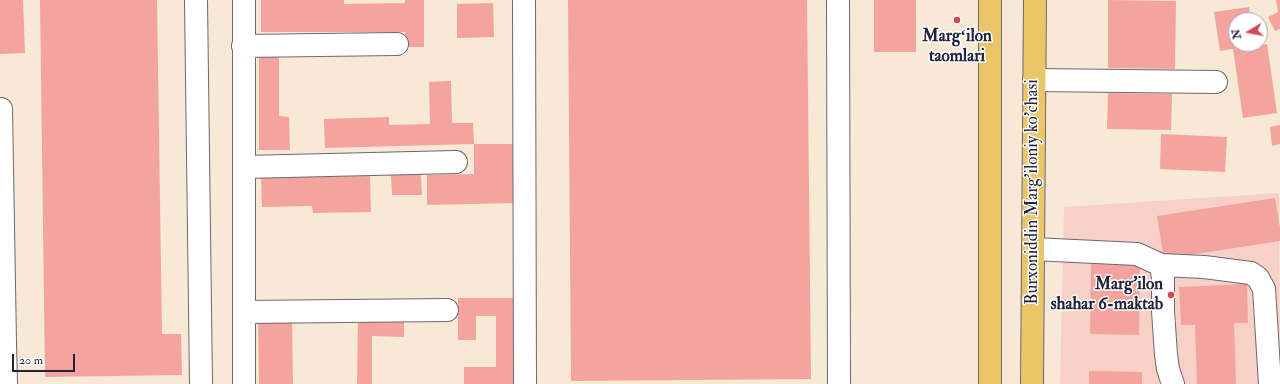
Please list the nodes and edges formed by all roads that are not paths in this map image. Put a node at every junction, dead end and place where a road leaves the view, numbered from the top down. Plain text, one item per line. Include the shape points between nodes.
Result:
1 (196, 0) edge
2 (244, 0) edge
3 (524, 0) edge
4 (838, 0) edge
5 (990, 0) edge
6 (1035, 0) edge
7 (397, 44) dead end
8 (243, 46) junction
9 (1034, 80) junction
10 (1216, 82) dead end
11 (1, 109) dead end
12 (456, 162) dead end
13 (244, 167) junction
14 (1033, 249) junction
15 (1161, 265) junction
16 (447, 310) dead end
17 (244, 312) junction
18 (3, 343) edge
19 (6, 384) edge
20 (200, 384) edge
21 (244, 384) edge
22 (525, 384) edge
23 (839, 384) edge
24 (990, 384) edge
25 (1032, 384) edge
26 (1173, 384) edge
27 (1270, 384) edge

1 - 20 lane
2 - 8 lane
3 - 22 lane
4 - 23 lane
5 - 24 main road
6 - 9 main road, Burxoniddin Marg’iloniy ko’chasi
7 - 8 lane
8 - 13 lane
9 - 10 lane
9 - 14 main road, Burxoniddin Marg’iloniy ko’chasi
11 - 18 lane
12 - 13 lane
13 - 17 lane
14 - 15 lane via 1137,254
14 - 25 main road, Burxoniddin Marg’iloniy ko’chasi
15 - 26 lane via 1166,356
15 - 27 lane via 1251,273 1258,278 1264,289
16 - 17 lane
17 - 21 lane
18 - 19 lane

